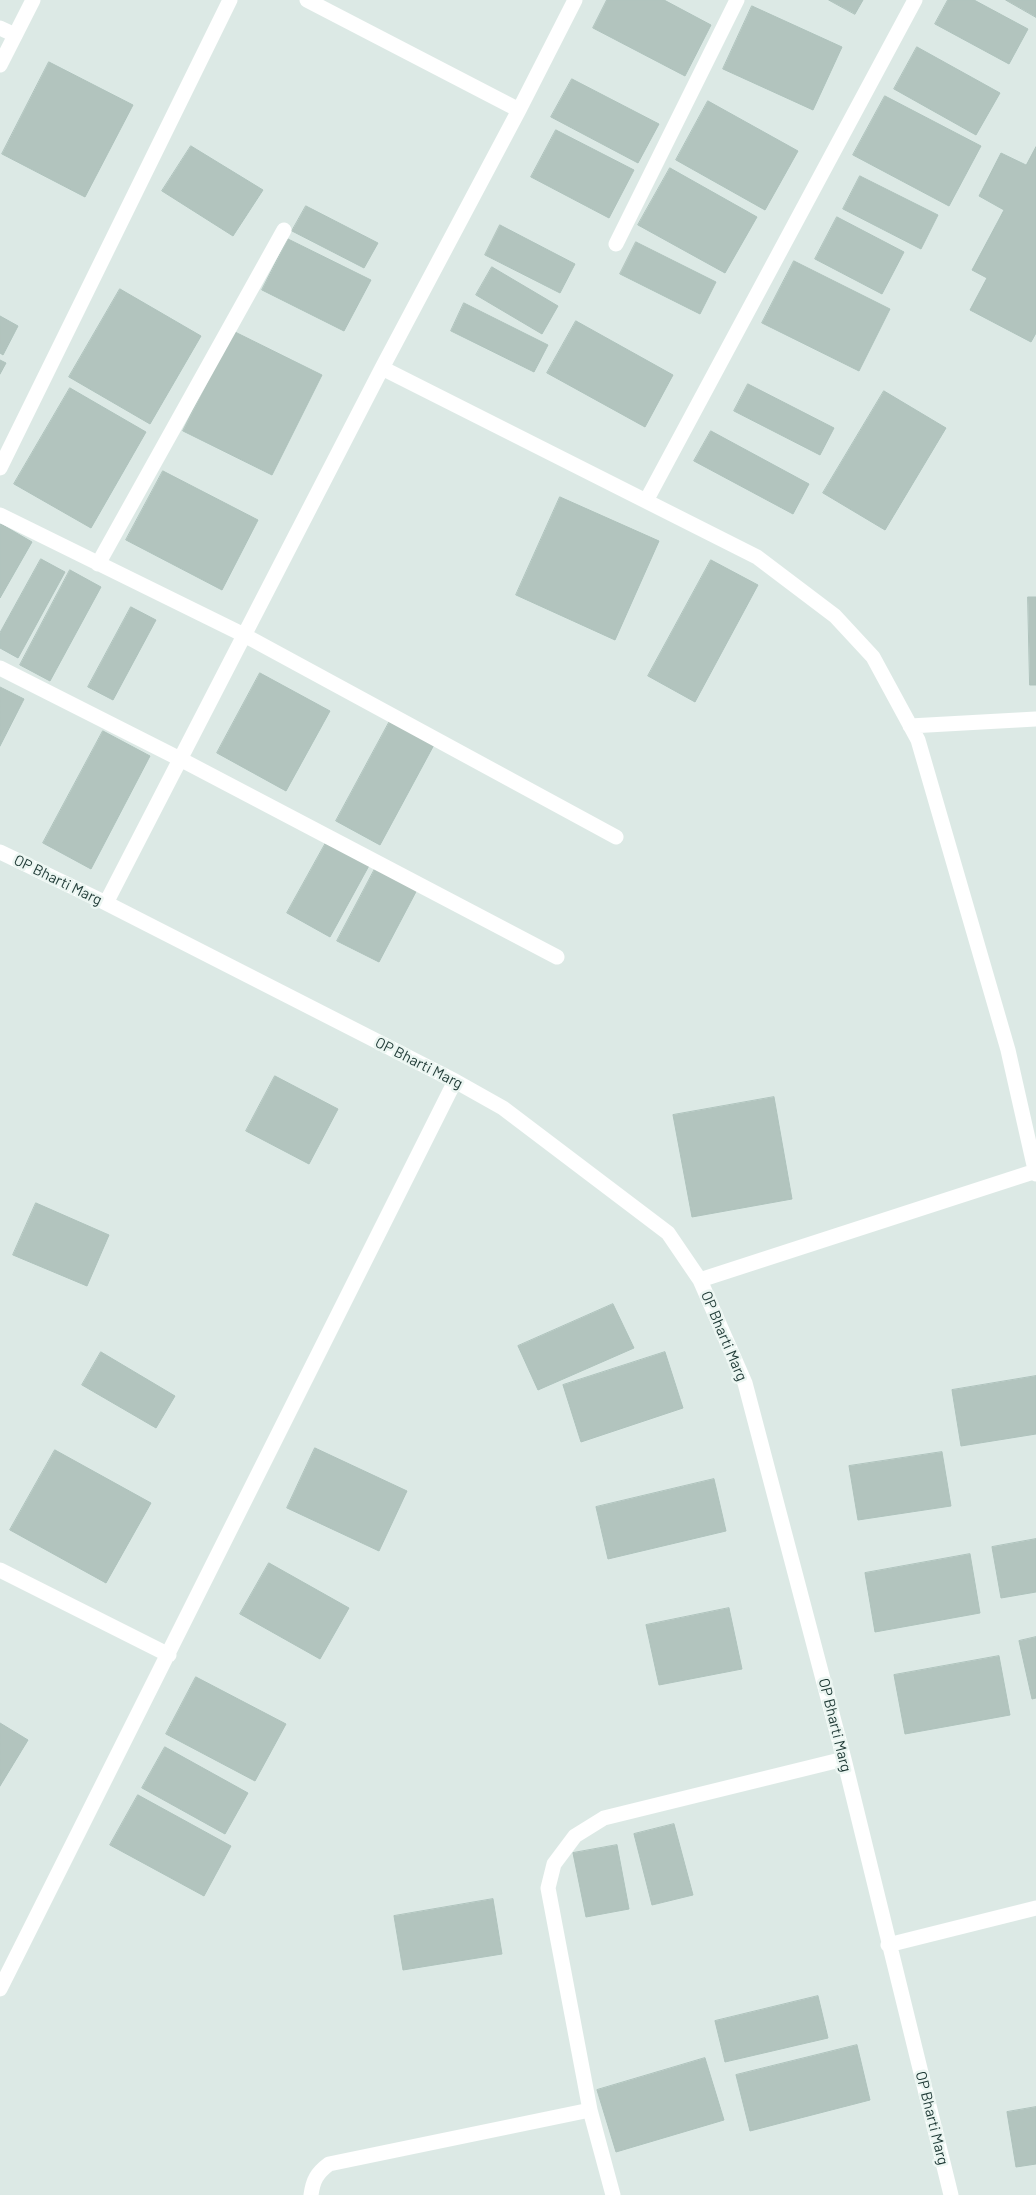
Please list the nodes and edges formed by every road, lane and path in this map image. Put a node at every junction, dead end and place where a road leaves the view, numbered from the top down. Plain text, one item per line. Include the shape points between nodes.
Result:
1 (33, 0) edge
2 (230, 0) edge
3 (307, 0) edge
4 (575, 0) edge
5 (737, 0) edge
6 (915, 0) edge
7 (0, 28) edge
8 (15, 35) junction
9 (0, 65) edge
10 (520, 110) junction
11 (284, 230) dead end
12 (616, 244) dead end
13 (382, 368) junction
14 (0, 468) edge
15 (646, 501) junction
16 (0, 515) edge
17 (98, 564) junction
18 (244, 635) junction
19 (0, 668) edge
20 (1036, 719) edge
21 (910, 726) junction
22 (180, 759) junction
23 (616, 837) dead end
24 (0, 852) edge
25 (106, 903) junction
26 (557, 957) dead end
27 (455, 1081) junction
28 (1036, 1172) edge
29 (700, 1280) junction
30 (0, 1570) edge
31 (169, 1655) junction
32 (844, 1759) junction
33 (1036, 1908) edge
34 (888, 1945) junction
35 (0, 1990) edge
36 (590, 2110) junction
37 (311, 2195) edge
38 (613, 2195) edge
39 (951, 2195) edge

1 - 8 street
2 - 14 street
3 - 10 street
4 - 10 street
5 - 12 street
6 - 15 street
7 - 8 street
8 - 9 street
10 - 13 street
11 - 17 street
13 - 15 street
13 - 18 street
15 - 21 street via 757,556 835,616 873,657
16 - 17 street
17 - 18 street
18 - 22 street
18 - 23 street
19 - 22 street
20 - 21 street
21 - 28 street via 918,740 1008,1050
22 - 25 street
22 - 26 street
24 - 25 street, OP Bharti Marg
25 - 27 street, OP Bharti Marg
27 - 29 street, OP Bharti Marg via 503,1108 668,1233
27 - 31 street
28 - 29 street
29 - 32 street, OP Bharti Marg via 745,1383
30 - 31 street
31 - 35 street
32 - 34 street, OP Bharti Marg
32 - 36 street via 604,1818 575,1836 554,1864 548,1888
33 - 34 street
34 - 39 street, OP Bharti Marg
36 - 37 street via 329,2164 317,2172
36 - 38 street

